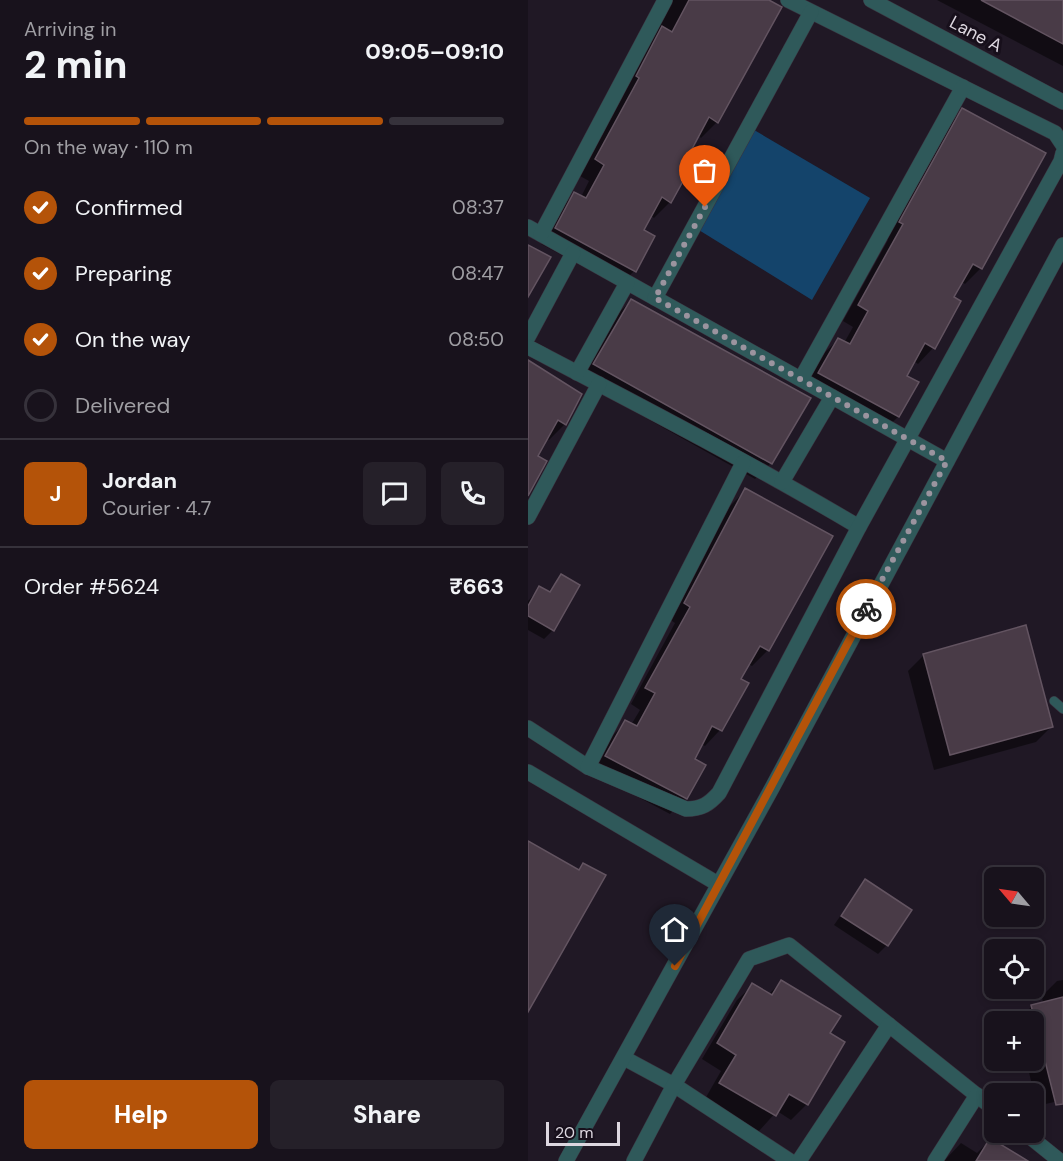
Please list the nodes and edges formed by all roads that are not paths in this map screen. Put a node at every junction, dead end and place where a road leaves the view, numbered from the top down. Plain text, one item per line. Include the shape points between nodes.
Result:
1 (665, 0) edge
2 (788, 0) edge
3 (871, 0) edge
4 (812, 12) junction
5 (963, 87) junction
6 (1063, 102) edge
7 (1063, 145) edge
8 (1063, 153) edge
9 (534, 231) edge
10 (1063, 246) edge
11 (573, 253) junction
12 (627, 283) junction
13 (655, 298) junction
14 (528, 337) edge
15 (528, 347) edge
16 (578, 373) junction
17 (801, 379) junction
18 (598, 384) junction
19 (832, 397) junction
20 (908, 439) junction
21 (947, 461) junction
22 (743, 463) junction
23 (782, 482) junction
24 (528, 517) edge
25 (859, 527) junction
26 (1054, 701) dead end
27 (1063, 709) edge
28 (528, 728) edge
29 (588, 767) junction
30 (528, 772) edge
31 (718, 884) junction
32 (889, 1025) junction
33 (624, 1058) junction
34 (674, 1085) junction
35 (978, 1095) junction
36 (984, 1100) edge
37 (1038, 1143) edge
38 (566, 1161) edge
39 (634, 1161) edge
40 (790, 1161) edge
41 (799, 1161) edge
42 (934, 1161) edge
43 (1060, 1161) edge

1 - 9 street
2 - 4 street
3 - 6 street, Lane A
4 - 5 street
4 - 13 street
5 - 7 street via 1055,133
5 - 17 street
8 - 20 street
9 - 11 street
10 - 21 street
11 - 12 street
11 - 14 street
12 - 13 street
12 - 16 street
13 - 17 street
15 - 16 street
16 - 18 street
17 - 19 street
18 - 22 street
18 - 24 street
19 - 20 street
19 - 23 street
20 - 21 street
20 - 25 street
21 - 31 street
22 - 23 street
22 - 29 street
23 - 25 street
25 - 29 street via 719,793 709,804 686,809
26 - 27 lane
28 - 29 street
30 - 31 street
31 - 33 street
32 - 34 street via 789,945 749,959
32 - 35 street
32 - 41 street
33 - 34 street
33 - 38 street
34 - 39 street
34 - 40 street
35 - 36 street
35 - 42 street
37 - 43 street

